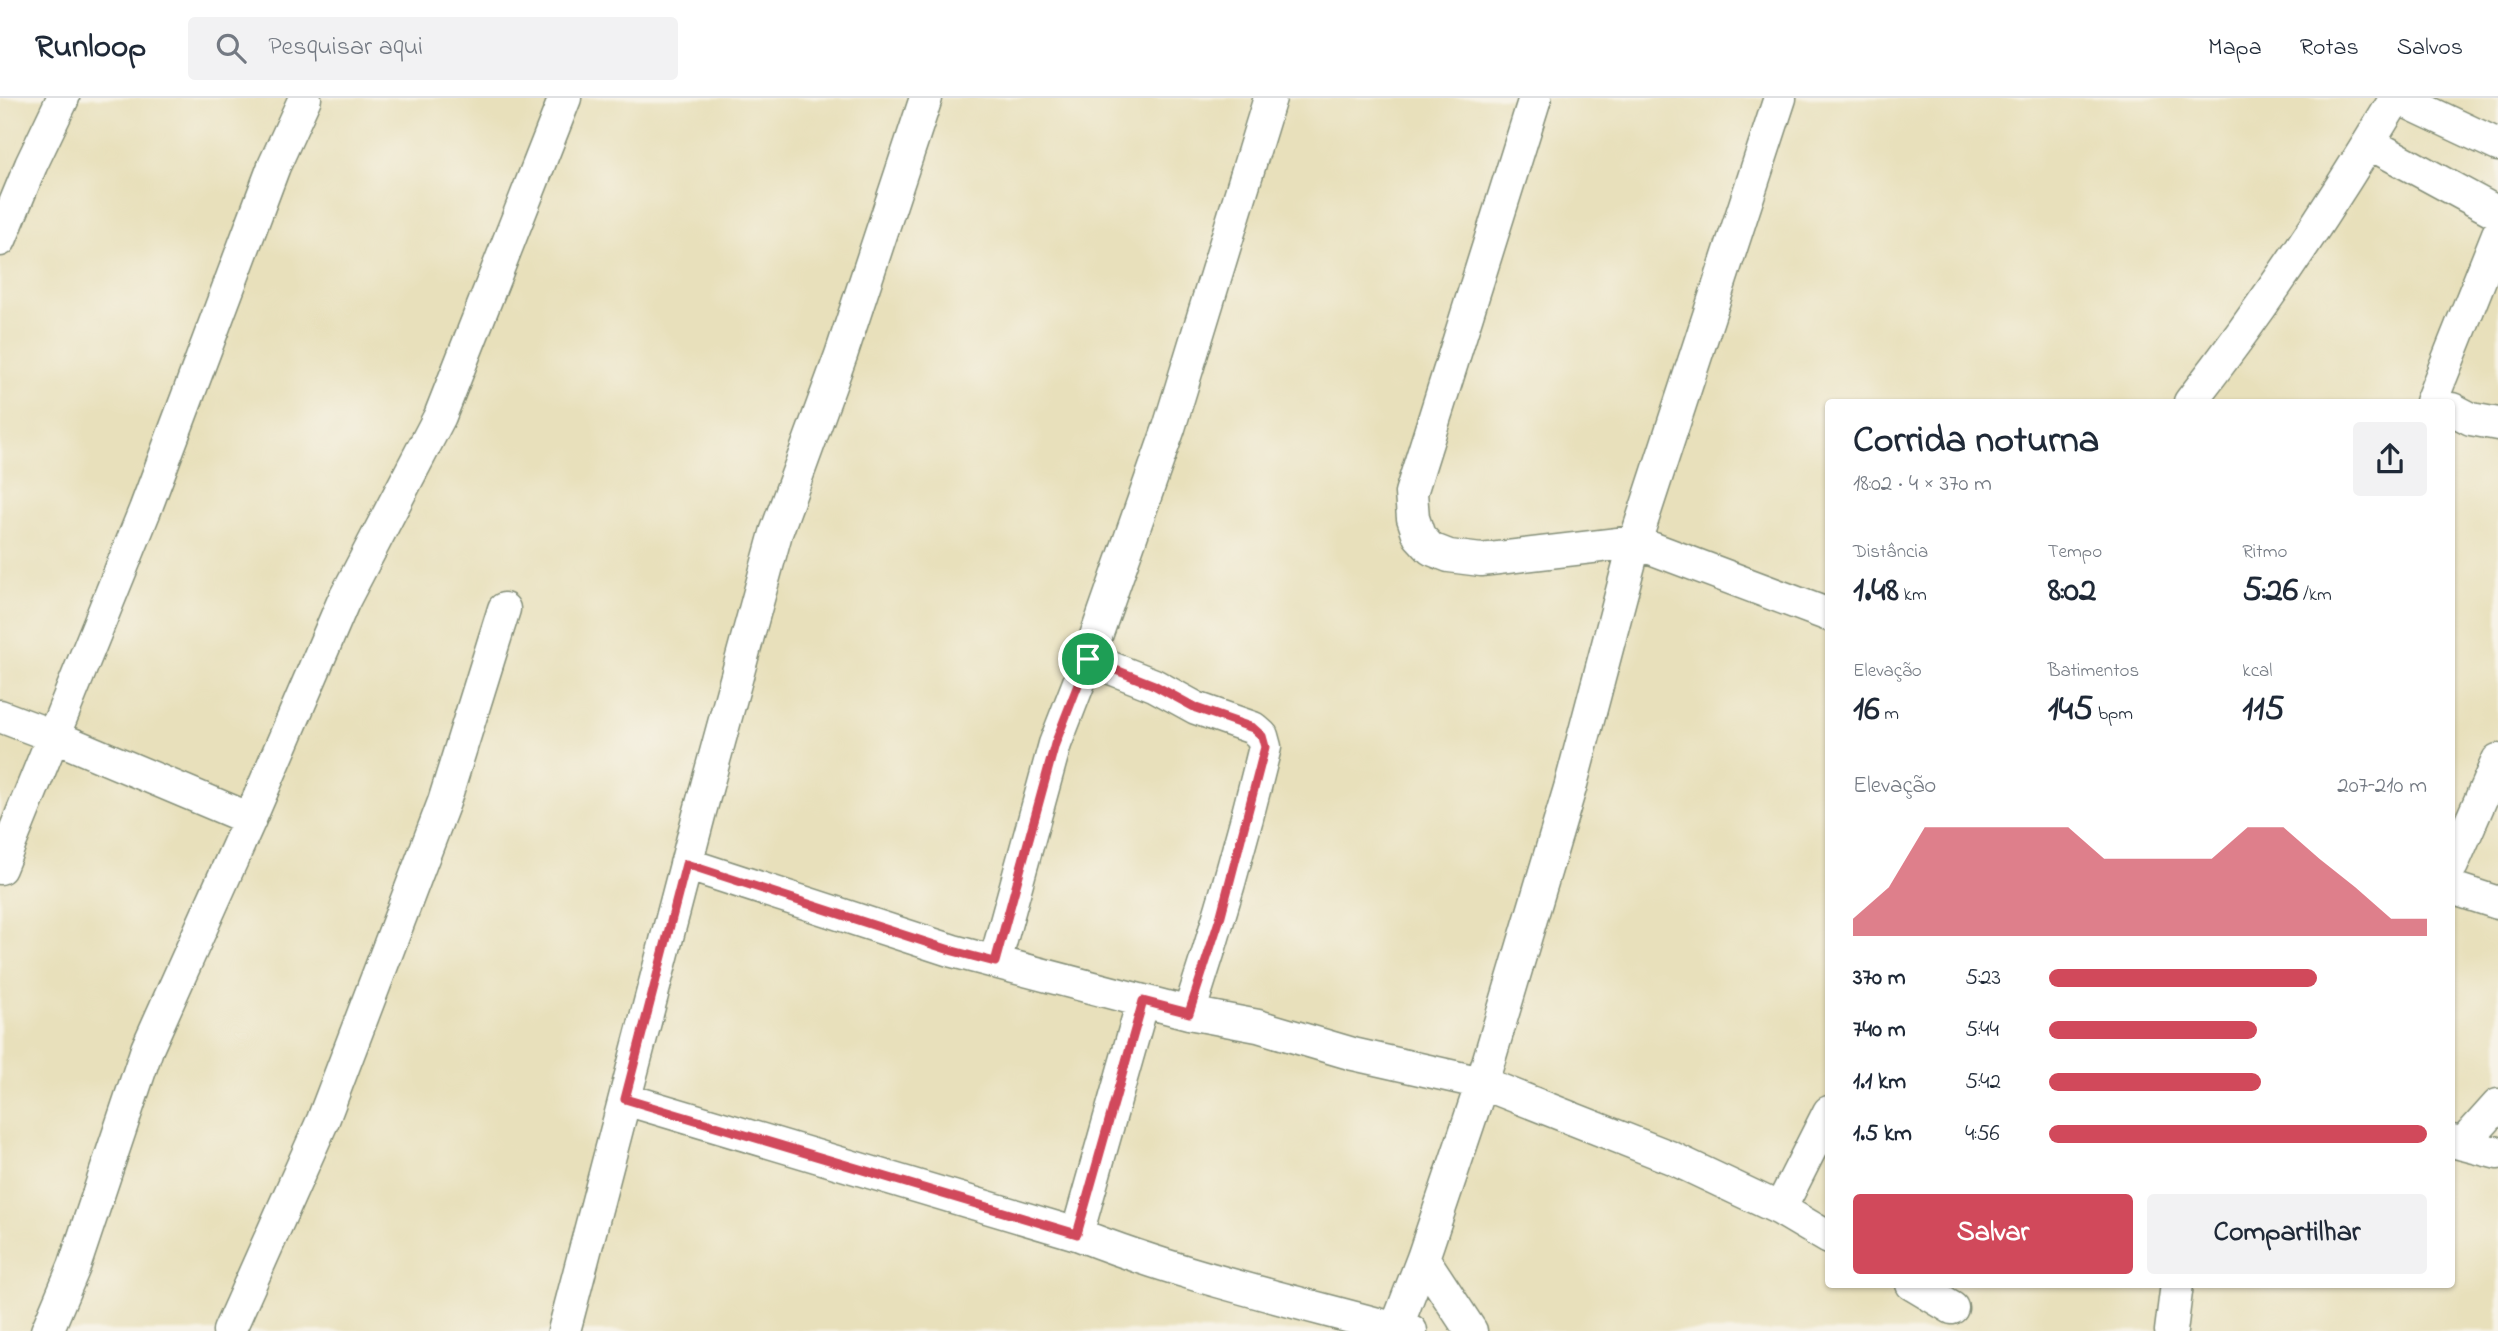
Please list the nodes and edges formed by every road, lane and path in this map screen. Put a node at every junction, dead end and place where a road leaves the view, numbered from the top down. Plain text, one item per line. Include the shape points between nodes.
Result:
1 (63, 98) edge
2 (305, 98) edge
3 (565, 98) edge
4 (926, 98) edge
5 (1270, 98) edge
6 (1535, 98) edge
7 (1780, 98) edge
8 (2397, 98) edge
9 (2369, 143) junction
10 (2498, 145) edge
11 (2498, 213) edge
12 (2498, 234) edge
13 (0, 240) edge
14 (2192, 399) edge
15 (2439, 399) edge
16 (2455, 411) edge
17 (2498, 424) edge
18 (1635, 542) junction
19 (504, 609) dead end
20 (1825, 613) edge
21 (1088, 659) junction
22 (0, 716) edge
23 (53, 736) junction
24 (2498, 760) edge
25 (250, 819) junction
26 (2455, 858) edge
27 (686, 864) junction
28 (0, 868) edge
29 (2455, 889) edge
30 (2498, 903) edge
31 (995, 962) junction
32 (1143, 1001) junction
33 (1189, 1013) junction
34 (1482, 1083) junction
35 (625, 1099) junction
36 (2498, 1105) edge
37 (1825, 1120) edge
38 (2457, 1143) edge
39 (2498, 1153) edge
40 (1780, 1209) junction
41 (1077, 1234) junction
42 (1825, 1236) edge
43 (1423, 1258) junction
44 (1919, 1288) edge
45 (2176, 1288) edge
46 (1952, 1308) dead end
47 (1401, 1330) edge
48 (47, 1331) edge
49 (229, 1331) edge
50 (565, 1331) edge
51 (1471, 1331) edge
52 (2171, 1331) edge

1 - 13 street
2 - 23 street via 274,166 145,510
3 - 25 street via 440,416 343,602
4 - 27 street via 776,533
5 - 21 street via 1169,428
6 - 18 street via 1411,493 1413,518 1419,536 1431,549 1481,560
7 - 18 street
8 - 9 street
8 - 10 street
9 - 11 street
9 - 14 street via 2276,285
12 - 15 street
16 - 17 street
18 - 20 street
18 - 34 street via 1570,788
19 - 49 street via 444,802 323,1120
21 - 31 street via 1055,744
21 - 33 street via 1154,685 1196,708 1253,728 1262,736 1265,747 1246,825
22 - 23 street
23 - 25 street
23 - 28 street
24 - 26 street
25 - 48 street via 147,1049 74,1267
27 - 31 street
27 - 35 street
29 - 30 street
31 - 32 street
32 - 33 street
32 - 41 street
33 - 34 street
34 - 40 street via 1672,1158
34 - 43 street
35 - 41 street
35 - 50 street
36 - 38 street
37 - 40 street
38 - 39 street
40 - 42 street
41 - 47 street via 1250,1290
43 - 47 street
43 - 51 street
44 - 46 street
45 - 52 street

